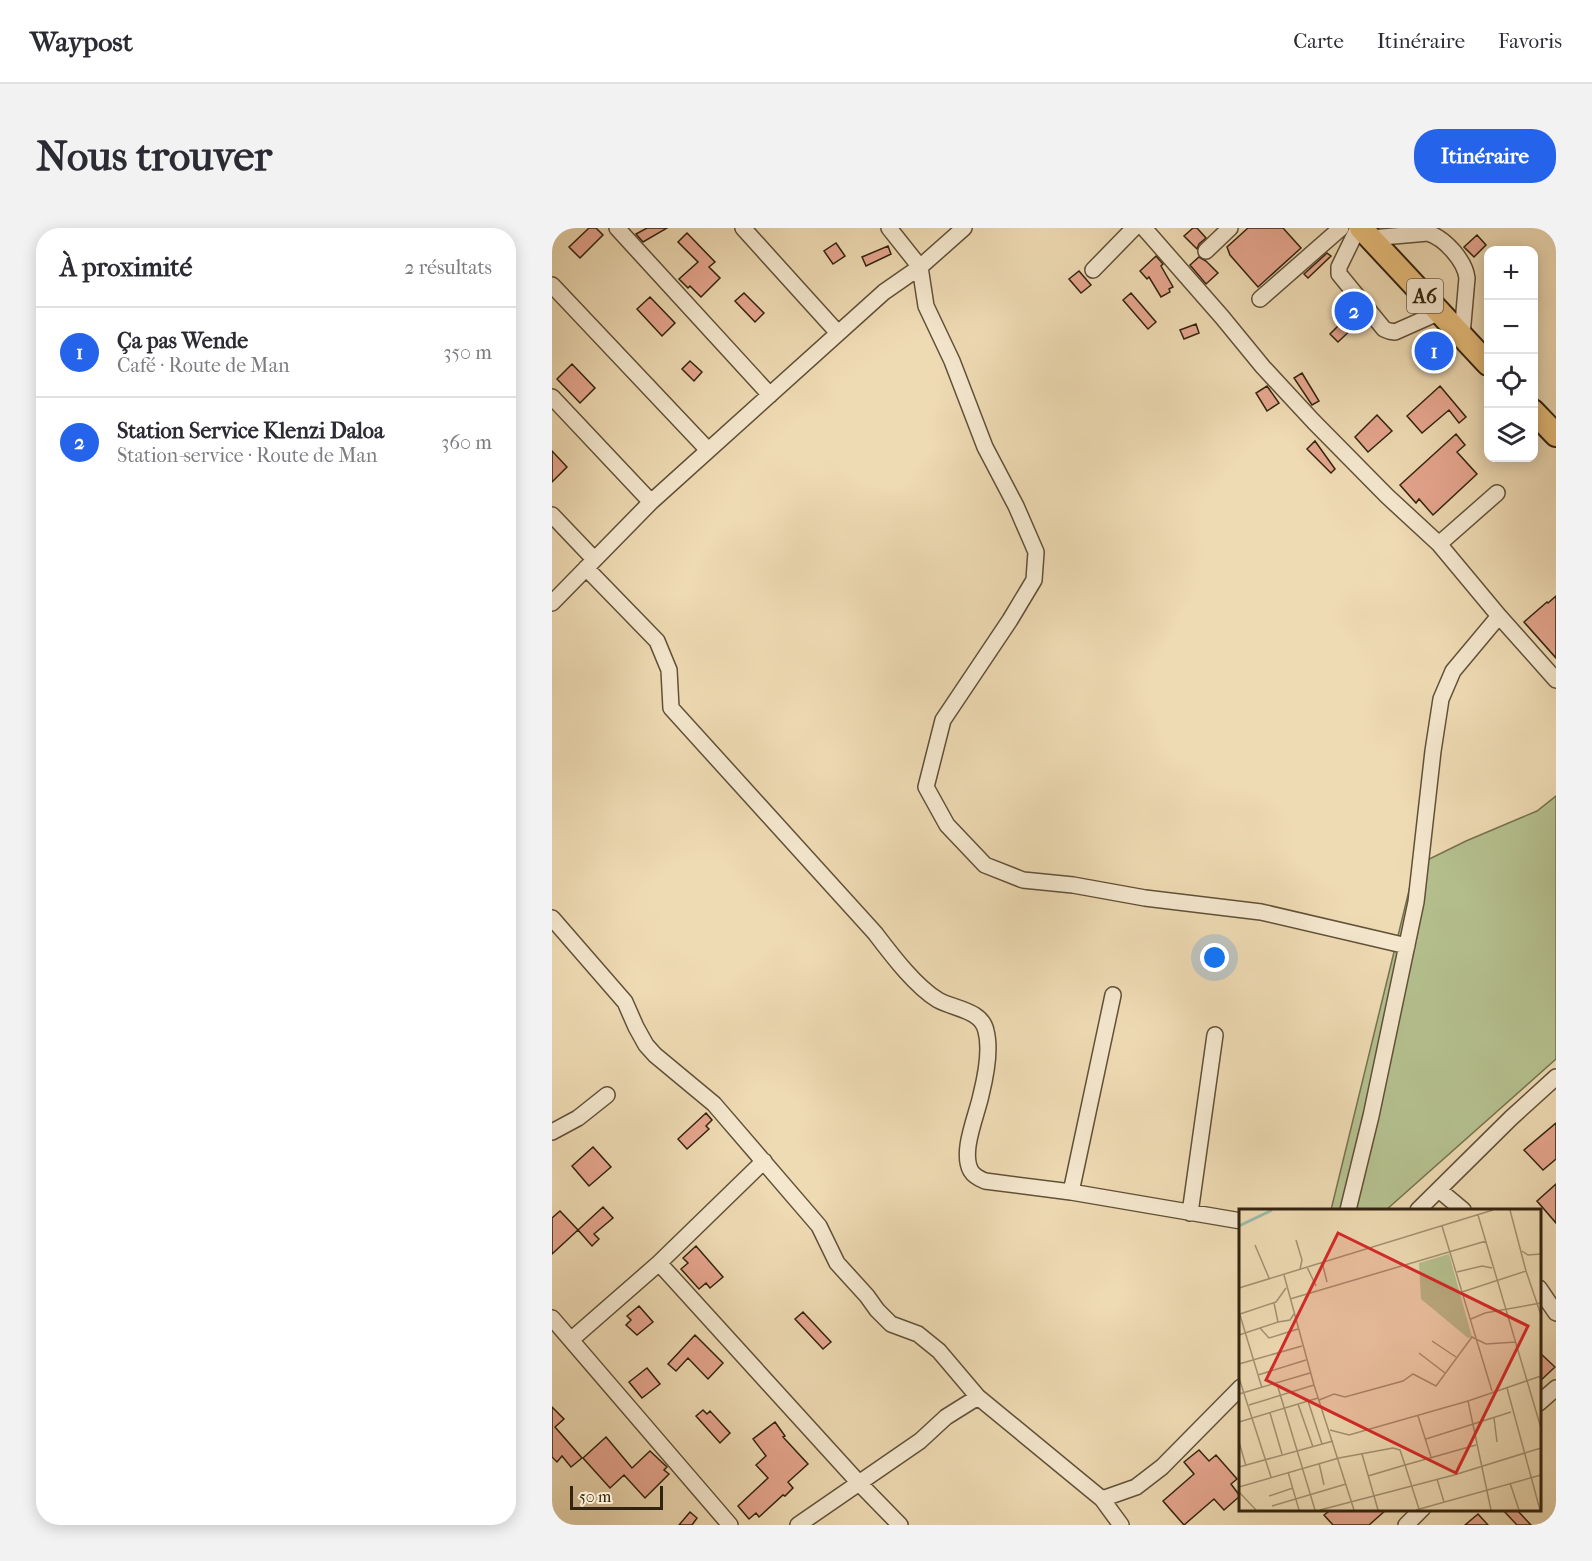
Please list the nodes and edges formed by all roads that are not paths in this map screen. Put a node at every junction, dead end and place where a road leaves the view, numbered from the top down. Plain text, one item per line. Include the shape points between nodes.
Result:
1 (617, 228) edge
2 (743, 228) edge
3 (889, 228) edge
4 (964, 228) edge
5 (1134, 228) edge
6 (1144, 228) edge
7 (1230, 228) edge
8 (1341, 228) edge
9 (1363, 232) edge
10 (1206, 251) dead end
11 (920, 267) junction
12 (1093, 270) dead end
13 (555, 295) edge
14 (1260, 298) dead end
15 (1440, 312) junction
16 (838, 333) junction
17 (1462, 335) junction
18 (1484, 360) edge
19 (770, 394) junction
20 (552, 397) edge
21 (1538, 416) edge
22 (1556, 435) edge
23 (708, 450) junction
24 (1497, 493) dead end
25 (651, 502) junction
26 (552, 514) edge
27 (1439, 544) junction
28 (590, 564) junction
29 (552, 603) edge
30 (1499, 616) junction
31 (1556, 680) edge
32 (552, 918) edge
33 (1407, 946) junction
34 (1113, 995) dead end
35 (1215, 1035) dead end
36 (1556, 1077) edge
37 (607, 1095) dead end
38 (552, 1132) edge
39 (764, 1161) junction
40 (1438, 1191) junction
41 (1071, 1192) junction
42 (1348, 1209) edge
43 (1419, 1209) edge
44 (1462, 1209) edge
45 (1190, 1213) junction
46 (1239, 1221) edge
47 (659, 1263) junction
48 (1541, 1291) edge
49 (1556, 1313) edge
50 (552, 1318) edge
51 (572, 1339) junction
52 (1556, 1388) edge
53 (1239, 1390) edge
54 (978, 1397) junction
55 (1541, 1401) edge
56 (858, 1483) junction
57 (1102, 1499) junction
58 (1422, 1510) edge
59 (730, 1525) edge
60 (798, 1525) edge
61 (900, 1525) edge
62 (1121, 1525) edge
63 (1406, 1525) edge

1 - 19 street
2 - 16 street
3 - 11 street
4 - 11 street
5 - 12 street
6 - 27 street via 1314,422
7 - 10 street
8 - 14 street
9 - 15 highway, A6
9 - 15 street via 1339,267 1339,274 1384,328 1395,332
9 - 17 street via 1428,233 1442,240 1466,270
11 - 16 street via 884,292
11 - 33 street via 926,306 985,447 1036,552 1034,580 943,720 926,787 947,825 985,866 1023,880 1261,912
13 - 23 street
15 - 17 highway, A6
16 - 19 street
17 - 18 highway, A6
19 - 23 street
20 - 25 street
21 - 22 highway
23 - 25 street
24 - 27 street
25 - 28 street
26 - 28 street
27 - 30 street
28 - 29 street
28 - 41 street via 657,641 669,670 671,708 918,983 937,999 982,1021 988,1052 968,1146 970,1171 986,1181
30 - 31 street
30 - 33 street via 1453,671 1441,699
32 - 39 street via 625,1002 646,1045 714,1104
33 - 42 street
34 - 41 street
35 - 45 street
36 - 40 street
37 - 38 street
39 - 47 street
39 - 54 street via 819,1226 837,1263 877,1310 891,1324 918,1334 939,1351
40 - 43 street
40 - 44 street
41 - 45 street
45 - 46 street
47 - 51 street
47 - 56 street
48 - 49 street
50 - 51 street
51 - 59 street
52 - 55 street
53 - 57 street via 1162,1467 1136,1487
54 - 56 street
54 - 57 street
56 - 60 street
56 - 61 street
57 - 62 street
58 - 63 street

